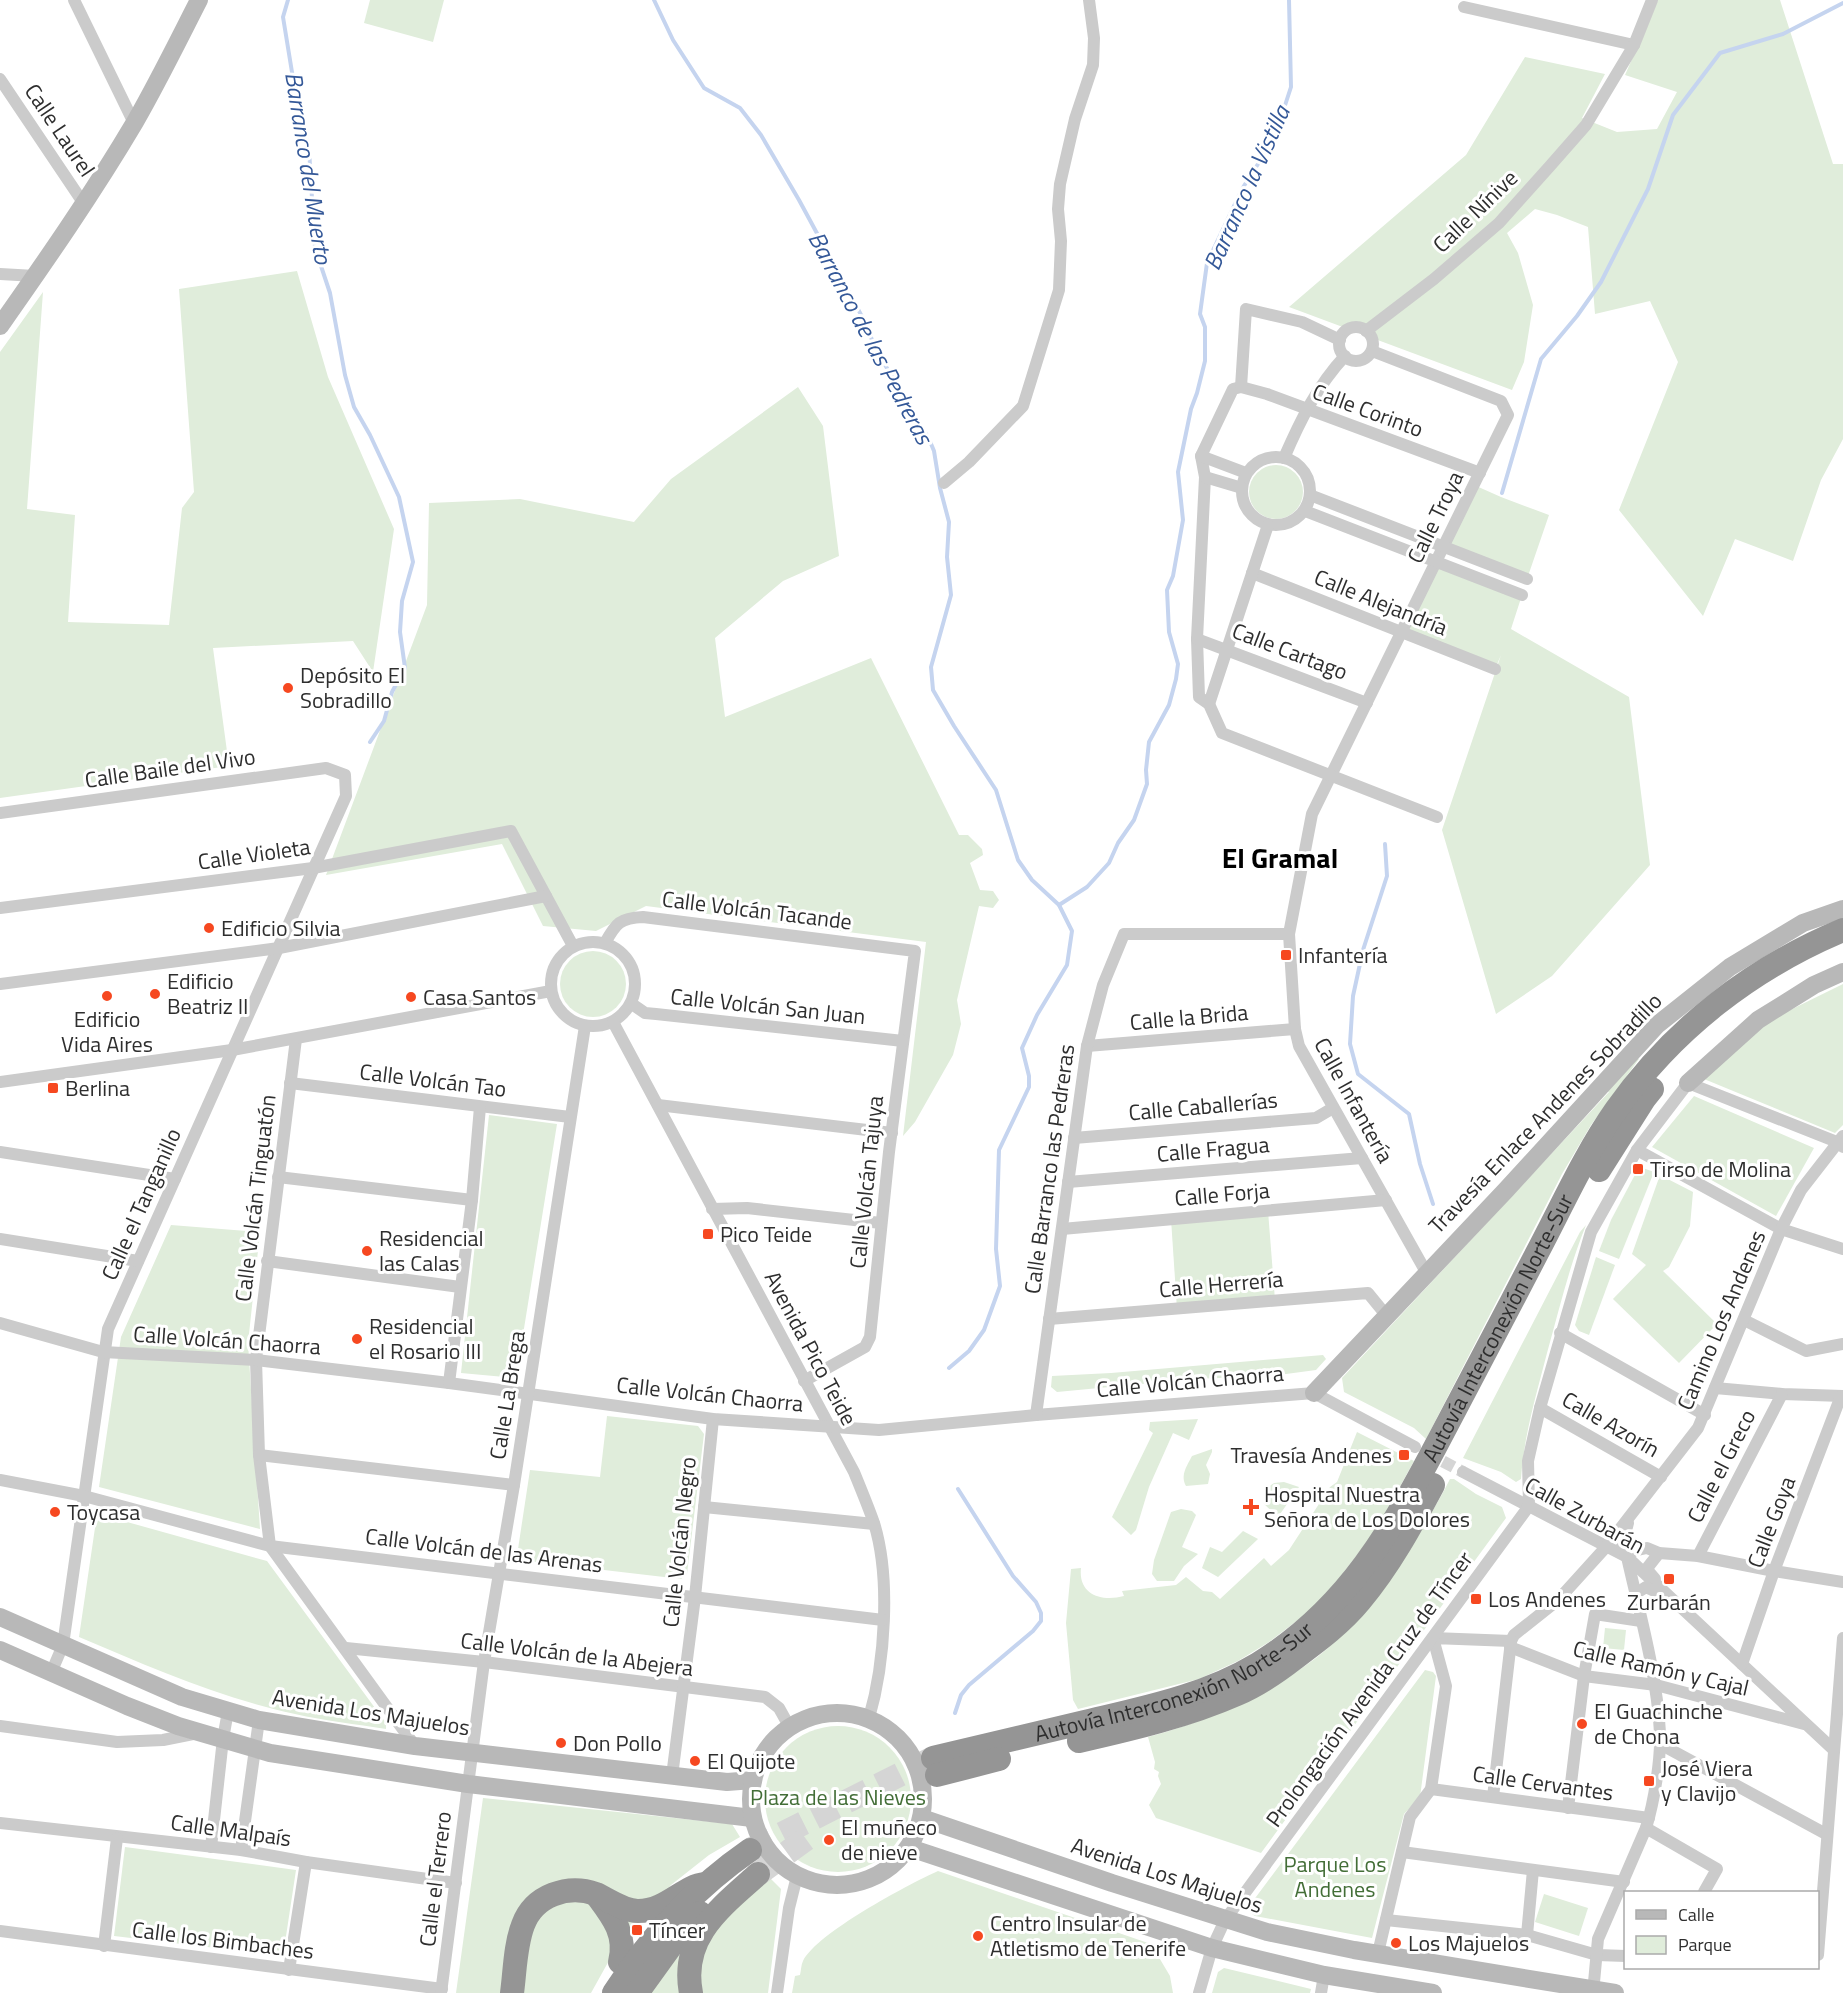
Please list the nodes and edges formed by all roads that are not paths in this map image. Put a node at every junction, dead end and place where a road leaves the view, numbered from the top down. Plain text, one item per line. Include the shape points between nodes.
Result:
1 (75, 0) edge
2 (199, 0) edge
3 (1089, 0) edge
4 (1652, 0) edge
5 (1464, 7) dead end
6 (1634, 45) junction
7 (0, 79) edge
8 (134, 123) junction
9 (84, 204) junction
10 (0, 274) edge
11 (35, 276) junction
12 (0, 326) edge
13 (1366, 331) junction
14 (1340, 339) junction
15 (1371, 351) junction
16 (1345, 356) junction
17 (1241, 387) junction
18 (1307, 410) junction
19 (1201, 456) junction
20 (1284, 458) junction
21 (1246, 473) junction
22 (1480, 473) junction
23 (1205, 477) junction
24 (944, 483) dead end
25 (1242, 488) junction
26 (1310, 495) junction
27 (1305, 511) junction
28 (1268, 525) junction
29 (1444, 546) junction
30 (1436, 563) junction
31 (1252, 573) junction
32 (1527, 579) dead end
33 (1522, 595) dead end
34 (1401, 633) junction
35 (1197, 639) junction
36 (1227, 649) junction
37 (1495, 669) dead end
38 (1367, 703) junction
39 (1209, 704) junction
40 (345, 775) joint
41 (1331, 776) junction
42 (0, 813) edge
43 (1437, 817) dead end
44 (313, 868) junction
45 (546, 896) junction
46 (0, 908) edge
47 (1843, 909) edge
48 (1843, 930) edge
49 (1289, 934) junction
50 (606, 943) junction
51 (573, 946) junction
52 (1843, 946) edge
53 (279, 948) junction
54 (915, 951) joint
55 (1843, 972) edge
56 (0, 984) edge
57 (551, 991) junction
58 (632, 1004) junction
59 (613, 1022) junction
60 (585, 1026) junction
61 (1294, 1029) junction
62 (297, 1039) junction
63 (903, 1041) junction
64 (1087, 1046) junction
65 (232, 1050) junction
66 (0, 1082) edge
67 (290, 1083) junction
68 (1688, 1083) junction
69 (658, 1105) junction
70 (480, 1107) junction
71 (1333, 1108) junction
72 (570, 1117) junction
73 (892, 1133) junction
74 (1074, 1138) junction
75 (1841, 1142) edge
76 (1637, 1150) junction
77 (0, 1152) edge
78 (1362, 1158) junction
79 (278, 1177) junction
80 (175, 1179) junction
81 (1068, 1182) junction
82 (472, 1200) junction
83 (1386, 1200) junction
84 (712, 1209) junction
85 (882, 1223) junction
86 (1062, 1229) junction
87 (1781, 1229) junction
88 (0, 1239) edge
89 (1843, 1249) edge
90 (138, 1261) junction
91 (267, 1261) junction
92 (1426, 1272) junction
93 (460, 1287) junction
94 (1386, 1315) junction
95 (1049, 1319) junction
96 (1744, 1320) junction
97 (0, 1323) edge
98 (1560, 1333) junction
99 (1843, 1344) edge
100 (103, 1353) junction
101 (256, 1360) junction
102 (804, 1381) junction
103 (449, 1383) junction
104 (1716, 1388) junction
105 (1314, 1393) junction
106 (528, 1394) junction
107 (1782, 1394) junction
108 (1842, 1396) edge
109 (1540, 1408) junction
110 (1036, 1415) junction
111 (1705, 1415) junction
112 (713, 1419) junction
113 (829, 1426) junction
114 (1415, 1447) tunnel mouth
115 (259, 1455) junction
116 (1463, 1472) tunnel mouth
117 (1661, 1477) junction
118 (0, 1480) edge
119 (514, 1485) junction
120 (84, 1496) junction
121 (1529, 1506) junction
122 (704, 1507) junction
123 (1632, 1517) junction
124 (874, 1524) junction
125 (270, 1546) junction
126 (1606, 1547) junction
127 (1659, 1553) junction
128 (1698, 1556) junction
129 (1627, 1557) junction
130 (1774, 1571) junction
131 (498, 1573) junction
132 (1843, 1582) edge
133 (1635, 1594) junction
134 (695, 1597) junction
135 (1680, 1605) junction
136 (0, 1617) edge
137 (883, 1620) junction
138 (1641, 1621) junction
139 (1433, 1638) junction
140 (1843, 1638) edge
141 (1511, 1644) junction
142 (63, 1645) junction
143 (346, 1648) junction
144 (0, 1650) edge
145 (484, 1662) junction
146 (1742, 1664) junction
147 (51, 1673) junction
148 (1584, 1676) junction
149 (1656, 1685) junction
150 (684, 1689) junction
151 (228, 1711) junction
152 (869, 1718) junction
153 (259, 1720) junction
154 (1805, 1724) junction
155 (0, 1725) edge
156 (789, 1726) junction
157 (200, 1733) junction
158 (222, 1740) junction
159 (1660, 1744) junction
160 (415, 1746) junction
161 (254, 1749) junction
162 (1834, 1750) junction
163 (470, 1769) junction
164 (672, 1776) junction
165 (753, 1780) junction
166 (1431, 1790) junction
167 (1493, 1797) junction
168 (1568, 1808) junction
169 (753, 1818) junction
170 (922, 1818) junction
171 (0, 1823) edge
172 (1648, 1823) junction
173 (1826, 1834) junction
174 (117, 1838) junction
175 (211, 1847) junction
176 (910, 1848) junction
177 (241, 1850) junction
178 (1402, 1852) junction
179 (306, 1862) junction
180 (755, 1863) junction
181 (1533, 1870) junction
182 (797, 1876) junction
183 (1624, 1882) junction
184 (456, 1883) junction
185 (705, 1884) junction
186 (1705, 1891) edge
187 (597, 1895) junction
188 (674, 1900) junction
189 (1225, 1920) junction
190 (1386, 1920) junction
191 (0, 1931) edge
192 (1527, 1935) junction
193 (1819, 1940) edge
194 (104, 1946) junction
195 (1212, 1948) junction
196 (1378, 1953) junction
197 (1597, 1955) junction
198 (1624, 1956) edge
199 (620, 1962) junction
200 (289, 1970) junction
201 (1324, 1974) junction
202 (441, 1991) edge
203 (1594, 1991) edge
204 (512, 1993) edge
205 (600, 1993) edge
206 (614, 1993) edge
207 (637, 1993) edge
208 (691, 1993) edge
209 (777, 1993) edge
210 (1199, 1993) edge
211 (1321, 1993) edge
212 (1433, 1993) edge
213 (1615, 1993) edge

1 - 8 street
2 - 8 street
3 - 24 street via 1095,38 1093,65 1060,184 1059,290 1023,406
4 - 6 street, Calle Nínive
5 - 6 street
6 - 13 street, Calle Nínive via 1586,125 1499,223
7 - 9 street, Calle Laurel
8 - 9 street
9 - 11 street
10 - 11 street
11 - 12 street
13 - 14 street via 1351,328
13 - 15 street via 1372,340
14 - 16 street
14 - 17 street via 1302,322 1246,309
15 - 16 street via 1360,360
15 - 22 street, Calle Troya via 1501,401 1508,415
16 - 18 street
17 - 18 street, Calle Corinto
17 - 19 street via 1233,389
18 - 20 street
18 - 22 street, Calle Corinto
19 - 21 street
19 - 23 street
20 - 21 street via 1266,458
20 - 26 street via 1300,467 1308,480
21 - 25 street
22 - 29 street, Calle Troya
23 - 25 street
23 - 35 street
25 - 28 street via 1252,516
26 - 27 street
26 - 29 street
27 - 28 street via 1282,525
27 - 30 street
28 - 31 street
29 - 30 street, Calle Troya
29 - 32 street
30 - 33 street
30 - 34 street, Calle Troya
31 - 34 street, Calle Alejandría
31 - 36 street
34 - 37 street, Calle Alejandría
34 - 38 street, Calle Troya
35 - 36 street, Calle Cartago
35 - 39 street via 1199,697
36 - 38 street, Calle Cartago
36 - 39 street
38 - 41 street, Calle Troya
39 - 41 street via 1222,733
40 - 42 street, Calle Baile del Vivo via 326,768
40 - 44 street, Calle el Tanganillo via 346,796
41 - 43 street
41 - 49 street, Calle Infantería via 1312,814
44 - 45 street, Calle Violeta via 511,831
44 - 46 street, Calle Violeta
44 - 53 street, Calle el Tanganillo
45 - 51 street
45 - 53 street
47 - 92 street, Travesía Enlace Andenes Sobradillo via 1803,923 1730,967 1657,1025
48 - 52 highway, Autovía Interconexión Norte-Sur via 1804,946 1751,977 1695,1021 1655,1061 1616,1111 1581,1169 1377,1551 1341,1597 1304,1632 1257,1664 1204,1690 935,1767 1130,1729 1196,1709 1238,1694 1320,1640 1359,1603 1405,1538 1599,1171 1644,1099 1695,1043 1738,1005 1788,972
49 - 61 street, Calle Infantería
49 - 64 street, Calle Barranco las Pedreras via 1124,934
50 - 51 street via 594,941
50 - 54 street, Calle Volcán Tacande via 621,921 643,917
50 - 58 street via 619,950 633,968 636,991
51 - 57 street via 555,966
53 - 56 street
53 - 65 street, Calle el Tanganillo
54 - 63 street, Calle Volcán Tajuya
55 - 68 street via 1758,1020
57 - 60 street via 557,1007 570,1020
57 - 62 street
58 - 59 street
58 - 63 street, Calle Volcán San Juan via 645,1013
59 - 60 street
59 - 69 street, Avenida Pico Teide
60 - 72 street, Calle La Brega
61 - 64 street, Calle la Brida
61 - 71 street, Calle Infantería via 1299,1046
62 - 65 street
62 - 67 street, Calle Volcán Tinguatón
63 - 73 street, Calle Volcán Tajuya
64 - 74 street, Calle Barranco las Pedreras
65 - 66 street
65 - 80 street, Calle el Tanganillo
67 - 70 street, Calle Volcán Tao
67 - 79 street, Calle Volcán Tinguatón
68 - 75 street
68 - 76 street
69 - 73 street
69 - 84 street, Avenida Pico Teide
70 - 72 street, Calle Volcán Tao
70 - 82 street
71 - 74 street, Calle Caballerías via 1316,1118
71 - 78 street, Calle Infantería
72 - 106 street, Calle La Brega
73 - 85 street, Calle Volcán Tajuya
74 - 81 street, Calle Barranco las Pedreras
75 - 87 street, Camino Los Andenes via 1801,1190
76 - 87 street
76 - 98 street via 1591,1232
77 - 80 street
78 - 81 street, Calle Fragua
78 - 83 street, Calle Infantería
79 - 82 street
79 - 91 street, Calle Volcán Tinguatón
80 - 90 street, Calle el Tanganillo
81 - 86 street, Calle Barranco las Pedreras
82 - 93 street
83 - 86 street, Calle Forja
83 - 92 street, Calle Infantería
84 - 85 street via 747,1208
84 - 102 street, Avenida Pico Teide
85 - 102 street, Calle Volcán Tajuya via 870,1337 865,1347
86 - 95 street, Calle Barranco las Pedreras
87 - 89 street
87 - 96 street, Camino Los Andenes
88 - 90 street
90 - 100 street, Calle el Tanganillo via 108,1329
91 - 93 street
91 - 101 street, Calle Volcán Tinguatón
92 - 94 street, Travesía Enlace Andenes Sobradillo
93 - 103 street
94 - 95 street, Calle Herrería via 1368,1293
94 - 105 street, Travesía Enlace Andenes Sobradillo
95 - 110 street, Calle Barranco las Pedreras
96 - 99 street via 1806,1351
96 - 104 street, Camino Los Andenes
97 - 100 street, Calle Volcán Chaorra
98 - 109 street
98 - 111 street
100 - 101 street, Calle Volcán Chaorra
100 - 120 street, Calle el Tanganillo
101 - 103 street, Calle Volcán Chaorra
101 - 115 street, Calle Volcán Tinguatón
102 - 113 street, Avenida Pico Teide
103 - 106 street, Calle Volcán Chaorra
104 - 107 street
104 - 111 street, Camino Los Andenes
105 - 110 street, Calle Volcán Chaorra
105 - 114 street
106 - 112 street, Calle Volcán Chaorra
106 - 119 street, Calle La Brega
107 - 108 street
107 - 128 street, Calle el Greco
108 - 130 street, Calle Goya
109 - 117 street, Calle Azorín
109 - 121 street via 1528,1461
110 - 113 street, Calle Volcán Chaorra via 879,1430
111 - 117 street, Camino Los Andenes
112 - 113 street, Calle Volcán Chaorra
112 - 122 street, Calle Volcán Negro
113 - 124 street, Avenida Pico Teide via 854,1472
115 - 119 street
115 - 125 street, Calle Volcán Tinguatón
116 - 121 street, Calle Zurbarán
117 - 123 street, Camino Los Andenes
118 - 120 street, Calle Volcán de las Arenas
119 - 131 street, Calle La Brega
120 - 125 street, Calle Volcán de las Arenas
120 - 142 street, Calle el Tanganillo
121 - 126 street, Calle Zurbarán
121 - 139 street, Prolongación Avenida Cruz de Tíncer
122 - 124 street
122 - 134 street, Calle Volcán Negro
123 - 126 street, Camino Los Andenes
123 - 129 street, Camino Los Andenes via 1622,1546
124 - 137 street, Avenida Pico Teide via 883,1570
125 - 131 street, Calle Volcán de las Arenas
125 - 143 street, Calle Volcán Tinguatón
126 - 129 street, Calle Zurbarán
126 - 141 street, Camino Los Andenes via 1558,1600 1514,1635
127 - 128 street
127 - 129 street via 1641,1548
127 - 135 street via 1648,1567 1649,1572
128 - 130 street
129 - 133 street, Camino Los Andenes
129 - 135 street, Calle Zurbarán
130 - 132 street
130 - 146 street, Calle Goya
131 - 134 street, Calle Volcán de las Arenas
131 - 145 street, Calle La Brega
133 - 135 street, Calle Zurbarán via 1646,1587
133 - 138 street, Camino Los Andenes
134 - 137 street, Calle Volcán de las Arenas
134 - 150 street, Calle Volcán Negro
135 - 146 street, Calle Zurbarán
136 - 142 street, Avenida Los Majuelos
137 - 152 street, Avenida Pico Teide via 876,1691
138 - 148 street via 1595,1614
138 - 149 street, Camino Los Andenes
139 - 141 street, Calle Ramón y Cajal
139 - 166 street via 1446,1686
139 - 189 street, Prolongación Avenida Cruz de Tíncer
140 - 162 street
141 - 148 street, Calle Ramón y Cajal
141 - 167 street
142 - 147 street, Calle el Tanganillo
142 - 151 street, Avenida Los Majuelos via 182,1697
143 - 145 street, Calle Volcán de la Abejera
143 - 160 street, Calle Volcán Tinguatón
144 - 147 street, Avenida Los Majuelos
145 - 150 street, Calle Volcán de la Abejera
145 - 163 street, Calle La Brega
146 - 154 street, Calle Zurbarán
147 - 157 street, Avenida Los Majuelos
148 - 149 street, Calle Ramón y Cajal
148 - 168 street
149 - 154 street, Calle Ramón y Cajal
149 - 159 street, Camino Los Andenes
150 - 156 street, Calle Volcán de la Abejera via 765,1697 779,1708
150 - 164 street, Calle Volcán Negro
151 - 153 street, Avenida Los Majuelos
151 - 158 street
152 - 156 street via 843,1712 815,1715
152 - 170 street via 894,1733 913,1756 924,1794
153 - 160 street, Avenida Los Majuelos
153 - 161 street
154 - 162 street, Calle Zurbarán
155 - 157 street via 117,1742
156 - 165 street via 764,1753
157 - 158 street, Avenida Los Majuelos
158 - 161 street, Avenida Los Majuelos
158 - 175 street
159 - 172 street, Camino Los Andenes
159 - 173 street
160 - 163 street, Avenida Los Majuelos
161 - 163 street, Avenida Los Majuelos
161 - 177 street
162 - 173 street
163 - 164 street, Avenida Los Majuelos
163 - 169 street, Avenida Los Majuelos
163 - 184 street, Calle el Terrero
164 - 165 street, Avenida Los Majuelos via 727,1782
165 - 169 street
166 - 167 street, Calle Cervantes
166 - 178 street via 1410,1816
167 - 168 street, Calle Cervantes
168 - 172 street, Calle Cervantes
169 - 182 street via 765,1847 777,1862
170 - 176 street
170 - 189 street, Avenida Los Majuelos
171 - 174 street, Calle Malpaís
172 - 183 street, Camino Los Andenes
172 - 186 street via 1717,1869
173 - 193 street
174 - 175 street, Calle Malpaís
174 - 194 street
175 - 177 street, Calle Malpaís
176 - 182 street via 875,1878 856,1884 832,1886
176 - 195 street
177 - 179 street, Calle Malpaís
178 - 181 street
178 - 190 street
179 - 184 street, Calle Malpaís
179 - 200 street
180 - 185 highway
180 - 207 highway via 681,1932
180 - 208 highway via 703,1928 691,1963
181 - 183 street
181 - 192 street
182 - 209 street
183 - 197 street, Camino Los Andenes via 1598,1939
184 - 202 street, Calle el Terrero
185 - 188 highway via 695,1885
185 - 206 highway via 647,1946
187 - 188 highway via 635,1911 651,1910
187 - 199 highway via 621,1934
187 - 204 highway via 576,1889 554,1893 535,1907 524,1923
188 - 199 highway
189 - 195 street, Prolongación Avenida Cruz de Tíncer
189 - 196 street, Avenida Los Majuelos
190 - 192 street
190 - 196 street
191 - 194 street, Calle los Bimbaches
192 - 197 street
194 - 200 street, Calle los Bimbaches
195 - 201 street
195 - 210 street, Prolongación Avenida Cruz de Tíncer
196 - 203 street, Avenida Los Majuelos
197 - 198 street
197 - 203 street, Camino Los Andenes
199 - 205 highway
200 - 202 street, Calle los Bimbaches
201 - 211 street
201 - 212 street
203 - 213 street, Avenida Los Majuelos

